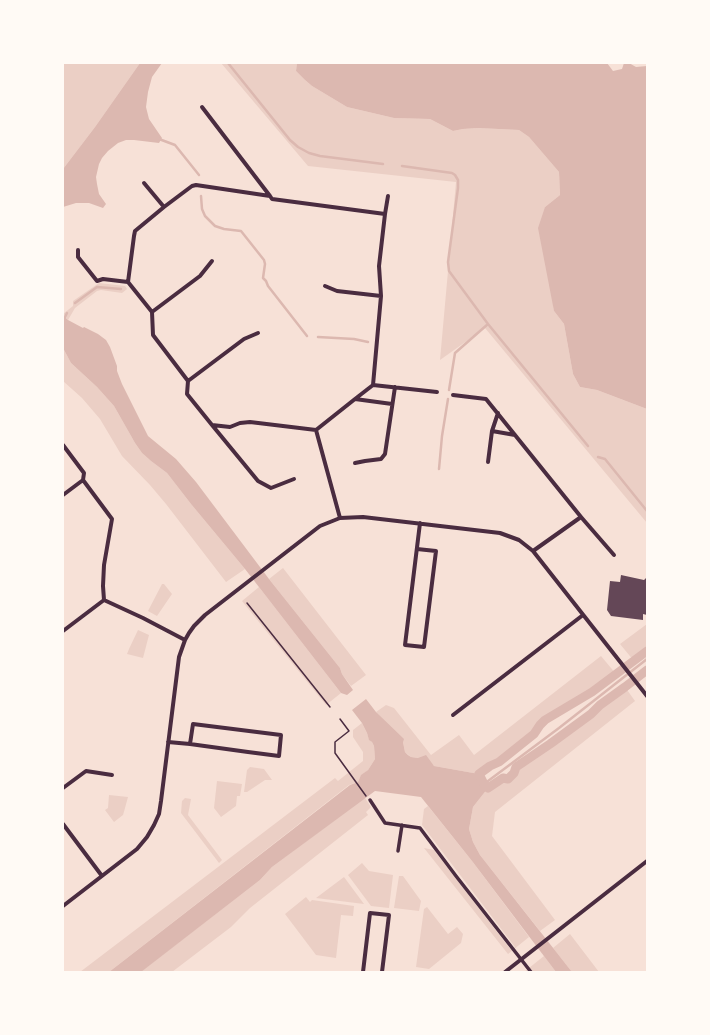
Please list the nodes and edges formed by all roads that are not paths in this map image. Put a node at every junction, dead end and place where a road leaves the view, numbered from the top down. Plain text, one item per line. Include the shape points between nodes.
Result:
1 (202, 107) dead end
2 (144, 183) dead end
3 (270, 196) junction
4 (388, 196) dead end
5 (164, 207) junction
6 (385, 214) junction
7 (78, 250) dead end
8 (212, 261) dead end
9 (128, 282) junction
10 (325, 286) dead end
11 (381, 296) junction
12 (152, 312) junction
13 (258, 333) dead end
14 (188, 381) junction
15 (373, 385) junction
16 (395, 387) junction
17 (437, 392) dead end
18 (453, 395) dead end
19 (355, 399) junction
20 (392, 404) junction
21 (498, 413) junction
22 (212, 425) junction
23 (316, 430) junction
24 (492, 431) junction
25 (515, 435) junction
26 (63, 445) edge
27 (488, 462) dead end
28 (355, 463) dead end
29 (294, 479) dead end
30 (83, 480) junction
31 (63, 495) edge
32 (581, 517) junction
33 (340, 518) junction
34 (420, 523) junction
35 (417, 549) junction
36 (533, 551) junction
37 (614, 555) dead end
38 (104, 600) junction
39 (583, 615) junction
40 (63, 631) edge
41 (185, 640) junction
42 (647, 696) edge
43 (453, 715) dead end
44 (168, 742) junction
45 (190, 744) junction
46 (112, 775) dead end
47 (63, 788) edge
48 (370, 800) road end
49 (63, 824) edge
50 (402, 825) junction
51 (398, 851) dead end
52 (647, 861) edge
53 (102, 876) junction
54 (63, 906) edge
55 (521, 959) junction
56 (362, 972) edge
57 (382, 972) edge
58 (504, 972) edge
59 (531, 972) edge

1 - 3 street
2 - 5 street
3 - 5 street via 196,185
3 - 6 street via 272,199
4 - 6 street
5 - 9 street via 136,231
6 - 11 street via 379,266
7 - 9 street via 78,257 97,280
8 - 12 street via 200,276
9 - 12 street
10 - 11 street via 337,291
11 - 15 street
12 - 14 street via 153,335
13 - 14 street via 244,339
14 - 22 street via 187,394
15 - 16 street
15 - 19 street
16 - 17 street
16 - 20 street
18 - 21 street via 486,399
19 - 20 street
19 - 23 street
20 - 28 street via 385,454 381,459
21 - 24 street
21 - 25 street
22 - 23 street via 230,427 240,422 250,422
22 - 29 street via 258,481 271,488
23 - 33 street
24 - 25 street
24 - 27 street
25 - 32 street
26 - 30 street via 84,473
30 - 31 street
30 - 38 street via 112,518 104,565
32 - 36 street
32 - 37 street
33 - 34 street via 363,517
33 - 41 street via 320,526 205,615
34 - 35 street
34 - 36 street via 500,533 519,540
35 - 35 street via 405,645 424,647 436,551
36 - 39 street
38 - 40 street
38 - 41 street
39 - 42 street
39 - 43 street
41 - 44 street via 179,661
44 - 45 street
44 - 53 street via 161,801 154,825 137,849
45 - 45 street via 278,756 281,736 193,724
46 - 47 street via 86,771
48 - 50 street via 386,823
49 - 53 street
50 - 51 street
50 - 55 street via 420,828
52 - 55 street
53 - 54 street
55 - 58 street
55 - 59 street
56 - 57 street via 370,913 389,915

